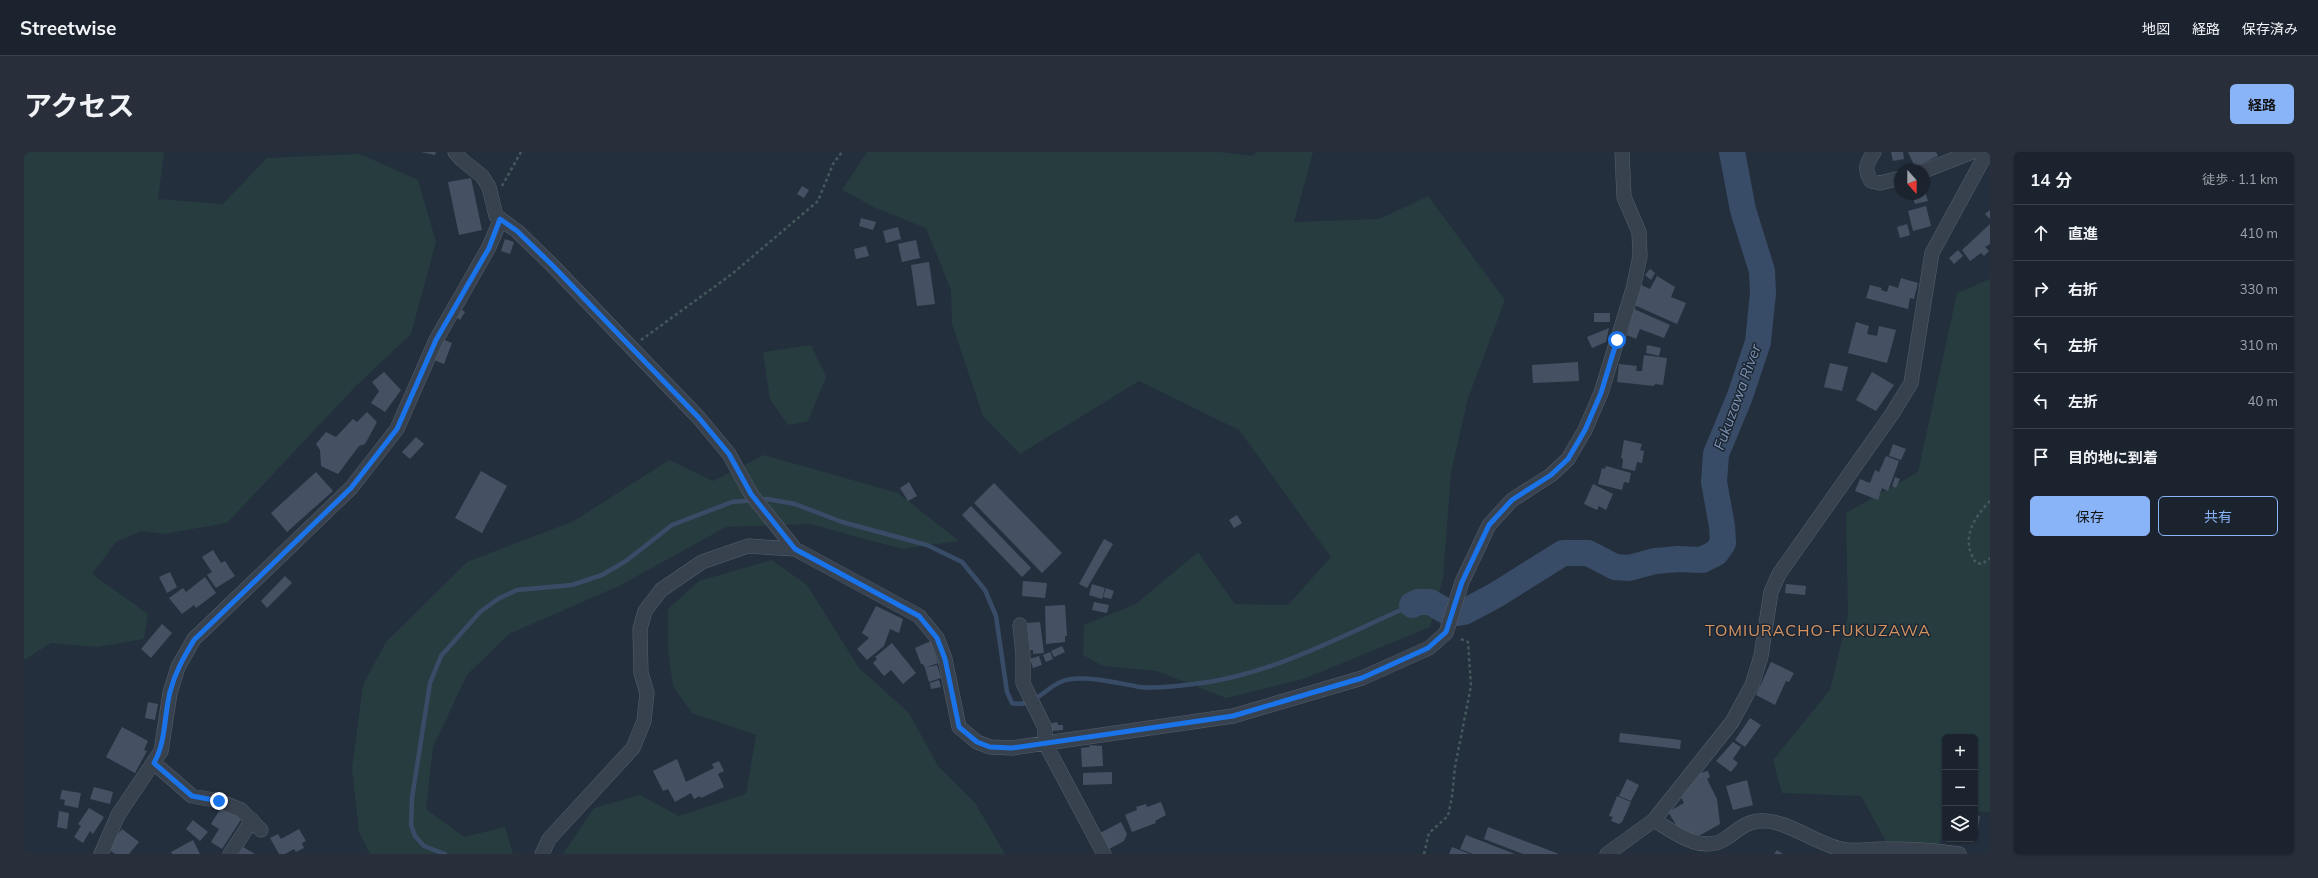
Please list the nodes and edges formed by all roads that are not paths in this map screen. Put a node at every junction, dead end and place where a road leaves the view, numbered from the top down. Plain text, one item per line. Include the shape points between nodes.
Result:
1 (456, 152) edge
2 (1622, 152) edge
3 (1874, 152) edge
4 (1972, 152) edge
5 (1987, 152) edge
6 (1930, 169) edge
7 (1894, 180) edge
8 (500, 219) junction
9 (795, 549) junction
10 (1020, 625) dead end
11 (1045, 743) junction
12 (154, 763) junction
13 (1654, 820) junction
14 (100, 854) edge
15 (230, 854) edge
16 (542, 854) edge
17 (1104, 854) edge
18 (1606, 854) edge
19 (1959, 854) edge

1 - 8 street via 482,176 489,187 496,216
2 - 11 street via 1624,197 1639,232 1640,256 1633,289 1601,393 1585,430 1568,459 1551,475 1512,500 1489,525 1462,582 1446,632 1428,648 1362,678 1233,716
3 - 7 street via 1866,165 1871,182
4 - 6 street
5 - 13 street via 1932,253 1911,383 1779,574 1771,592 1761,656 1752,685 1732,722
8 - 9 street via 517,231 552,265 699,418 729,454 751,494
8 - 12 street via 489,248 436,340 397,429 351,488 194,640 178,667 170,693 161,751
9 - 11 street via 919,616 937,638 945,659 959,727 977,742 990,747 1012,748
9 - 16 street via 748,546 702,562 661,590 645,611 640,629 642,673 647,693 644,721 633,748 549,839
10 - 11 street via 1023,683 1045,728
11 - 17 street
12 - 14 street via 118,815
12 - 15 street via 192,796 219,801 241,810 256,825
13 - 18 street
13 - 19 street via 1682,838 1700,844 1713,845 1746,825 1760,820 1796,830 1824,845 1844,850 1930,848

